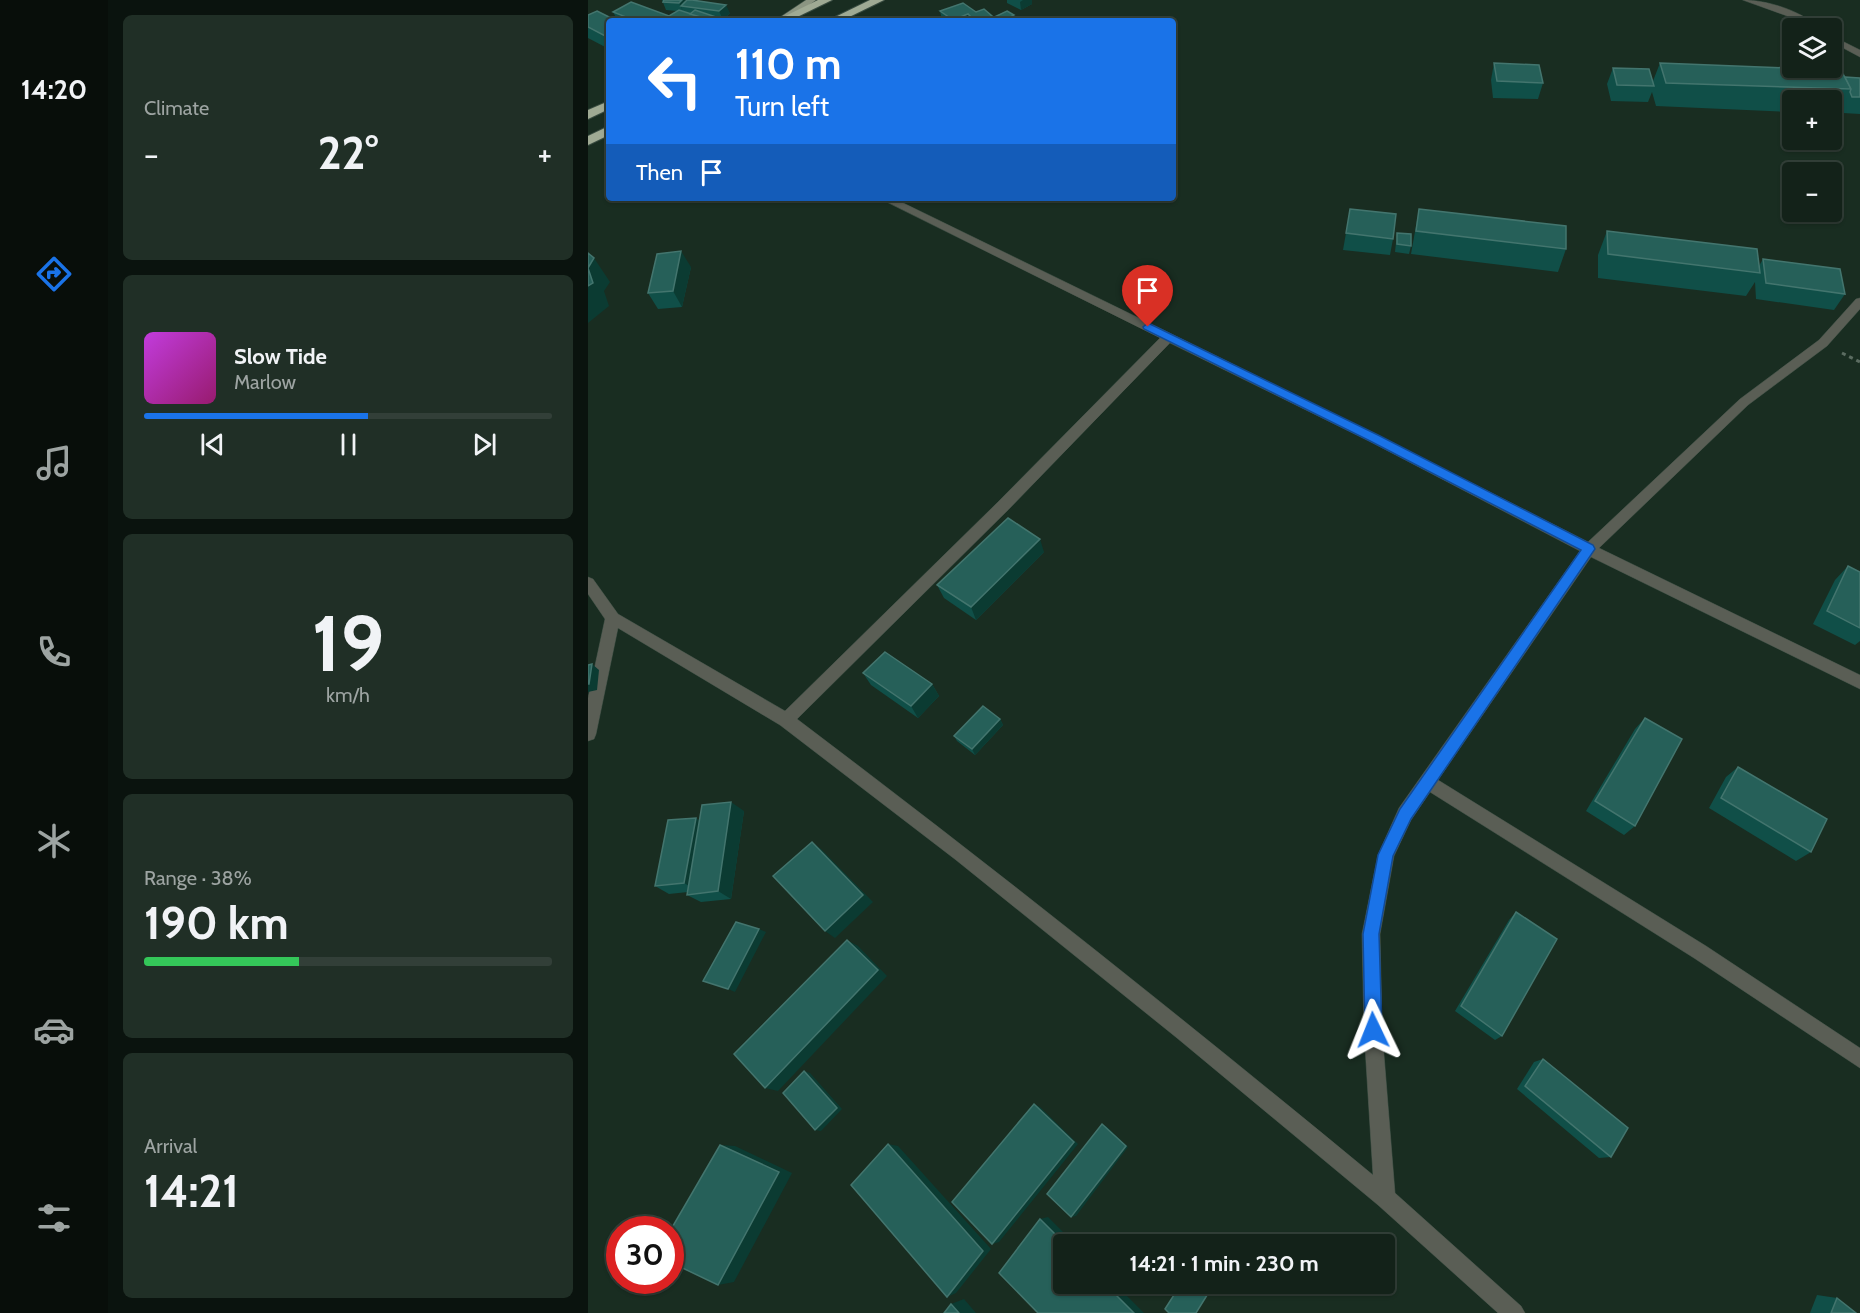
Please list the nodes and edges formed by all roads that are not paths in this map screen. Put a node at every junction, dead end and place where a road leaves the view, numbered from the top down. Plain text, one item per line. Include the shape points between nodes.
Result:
1 (812, 0) edge
2 (827, 0) edge
3 (879, 0) edge
4 (1748, 0) edge
5 (784, 18) edge
6 (786, 18) edge
7 (839, 18) edge
8 (1803, 18) edge
9 (1842, 44) edge
10 (1860, 54) edge
11 (606, 106) edge
12 (588, 115) edge
13 (606, 132) edge
14 (588, 141) edge
15 (890, 201) edge
16 (1860, 302) edge
17 (1169, 337) junction
18 (1589, 549) junction
19 (588, 583) edge
20 (613, 618) junction
21 (1860, 682) edge
22 (786, 720) junction
23 (588, 734) edge
24 (1428, 782) junction
25 (1860, 1059) edge
26 (1385, 1198) junction
27 (1515, 1313) edge

1 - 5 main road
2 - 6 highway
3 - 7 highway
4 - 8 street via 1794,11
9 - 10 street
11 - 12 highway
13 - 14 highway
15 - 17 street
16 - 18 street via 1823,343 1744,402
17 - 18 street
17 - 22 street
18 - 21 street
18 - 24 street
19 - 20 street
20 - 22 street
20 - 23 street
22 - 26 street via 962,854
24 - 25 street via 1700,952
24 - 26 street via 1405,814 1386,855 1371,934 1373,1030
26 - 27 street

